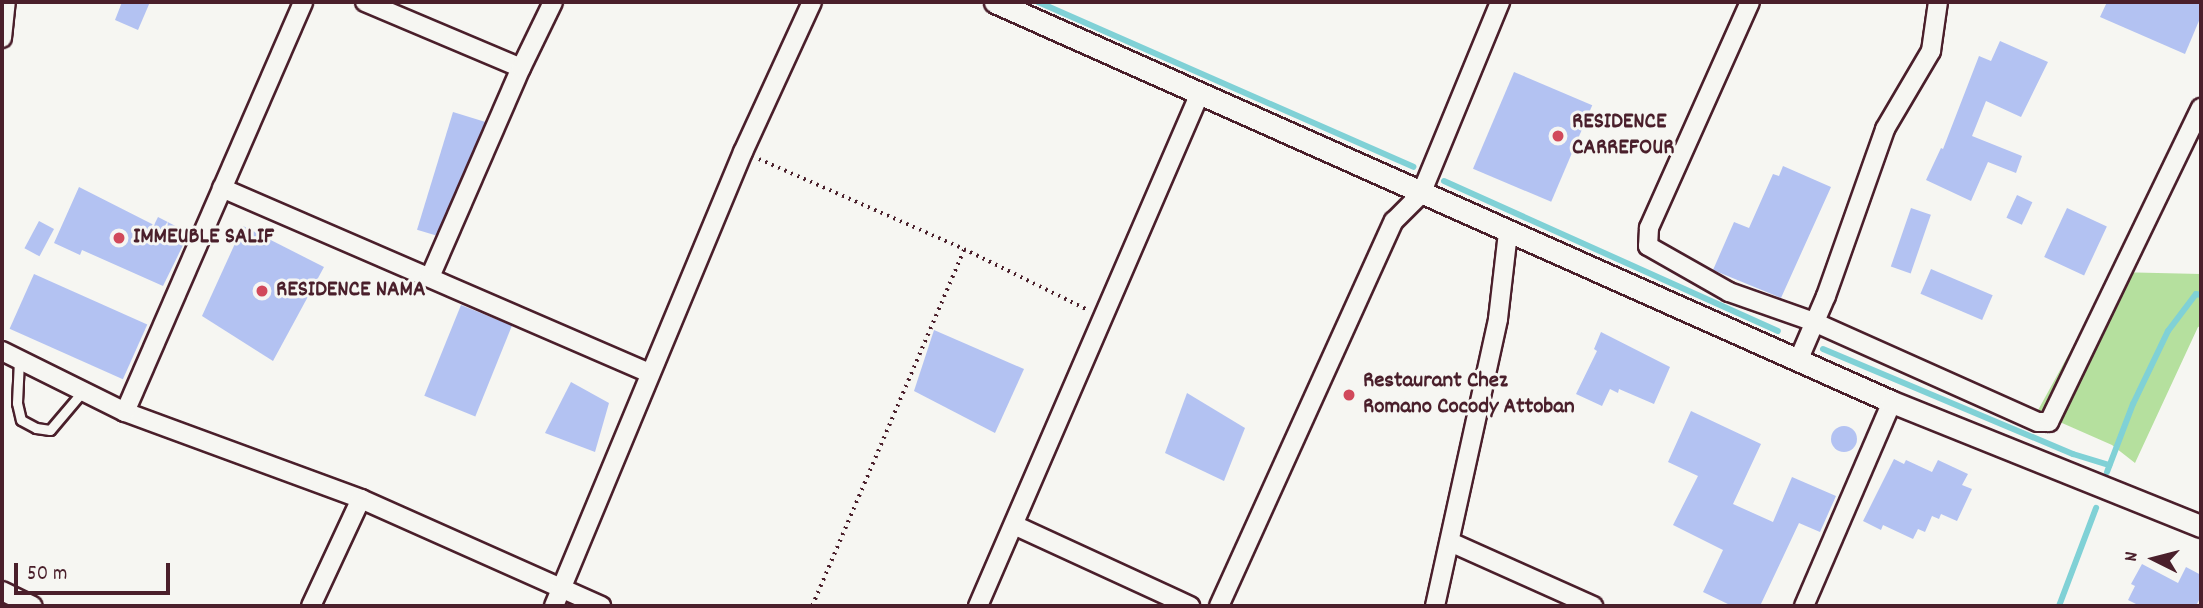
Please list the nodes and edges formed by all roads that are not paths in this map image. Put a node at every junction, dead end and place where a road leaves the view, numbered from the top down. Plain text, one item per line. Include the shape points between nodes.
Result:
1 (6, 2) edge
2 (303, 2) edge
3 (365, 2) edge
4 (554, 2) edge
5 (812, 2) edge
6 (995, 2) edge
7 (1500, 2) edge
8 (1750, 2) edge
9 (1938, 2) edge
10 (2, 38) edge
11 (521, 68) junction
12 (1200, 93) junction
13 (2201, 108) edge
14 (222, 188) junction
15 (1421, 194) junction
16 (1508, 233) junction
17 (430, 276) junction
18 (1814, 323) junction
19 (2, 351) edge
20 (19, 360) junction
21 (1798, 361) junction
22 (650, 373) junction
23 (83, 391) junction
24 (1892, 402) junction
25 (125, 412) junction
26 (361, 499) junction
27 (1014, 525) junction
28 (2201, 526) edge
29 (1450, 542) junction
30 (562, 589) junction
31 (2, 591) edge
32 (33, 606) edge
33 (311, 606) edge
34 (554, 606) edge
35 (601, 606) edge
36 (978, 606) edge
37 (1190, 606) edge
38 (1219, 606) edge
39 (1436, 606) edge
40 (1593, 606) edge
41 (1804, 606) edge

1 - 10 street
2 - 14 street
3 - 11 street
4 - 11 street
5 - 22 street
6 - 12 street
7 - 15 street
8 - 18 street via 1647,241 1653,250 1729,292
9 - 18 street via 1931,51 1885,129
11 - 17 street
12 - 15 street
12 - 27 street
13 - 18 street via 2049,422 2038,422
14 - 17 street
14 - 25 street
15 - 16 street
15 - 38 street via 1394,220
16 - 21 street
16 - 29 street via 1498,319
17 - 22 street
18 - 21 street
19 - 20 street
20 - 23 street
20 - 23 lane via 21,420 36,428 51,430
21 - 24 street
22 - 30 street
23 - 25 street
24 - 28 street
24 - 41 street
25 - 26 street
26 - 30 street
26 - 33 street
27 - 36 street
27 - 37 street
29 - 39 street
29 - 40 street
30 - 34 street
30 - 35 street
31 - 32 street

